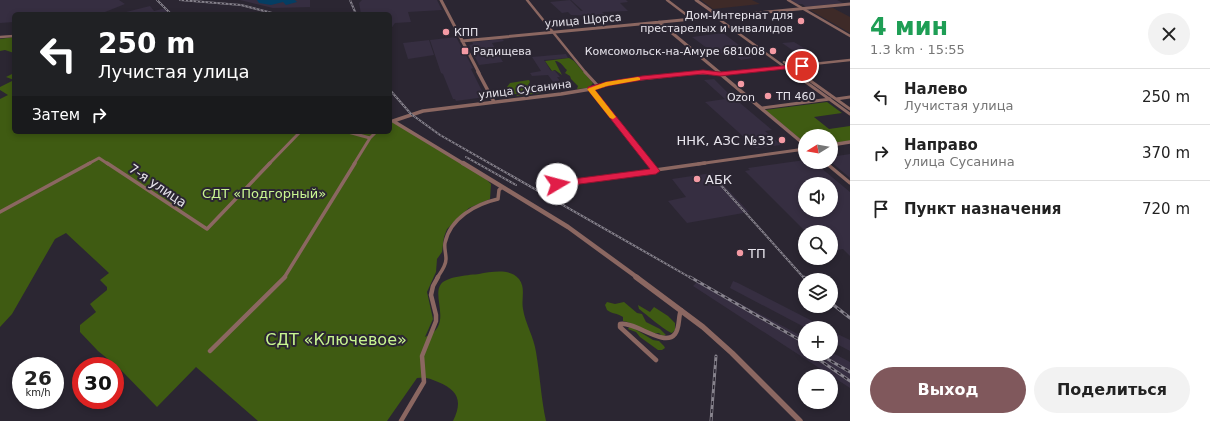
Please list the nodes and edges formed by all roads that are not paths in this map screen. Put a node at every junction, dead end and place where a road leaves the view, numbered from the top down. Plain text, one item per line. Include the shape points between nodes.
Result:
1 (441, 0) edge
2 (527, 0) edge
3 (667, 0) edge
4 (696, 0) edge
5 (788, 0) edge
6 (850, 4) edge
7 (803, 9) junction
8 (718, 17) junction
9 (692, 19) junction
10 (659, 22) junction
11 (553, 32) junction
12 (12, 36) edge
13 (850, 36) edge
14 (0, 37) edge
15 (462, 41) junction
16 (850, 60) edge
17 (786, 67) junction
18 (791, 67) junction
19 (720, 74) junction
20 (598, 86) junction
21 (591, 89) junction
22 (850, 97) edge
23 (830, 99) junction
24 (836, 99) junction
25 (494, 102) junction
26 (762, 108) junction
27 (850, 109) edge
28 (850, 114) edge
29 (392, 121) edge
30 (392, 122) edge
31 (298, 134) edge
32 (355, 134) edge
33 (374, 134) edge
34 (370, 138) junction
35 (798, 139) edge
36 (850, 142) edge
37 (838, 144) edge
38 (798, 150) edge
39 (833, 169) edge
40 (656, 171) junction
41 (850, 183) edge
42 (557, 184) dead end
43 (502, 187) junction
44 (0, 212) edge
45 (681, 310) junction
46 (210, 351) dead end
47 (656, 360) dead end
48 (401, 421) edge
49 (800, 421) edge

1 - 15 street
2 - 11 street
3 - 9 street
4 - 8 street
5 - 7 street
6 - 7 street, улица Щорса
7 - 8 street, улица Щорса
7 - 13 street
8 - 9 street, улица Щорса
8 - 17 street
8 - 18 street
9 - 10 street, улица Щорса
10 - 11 street, улица Щорса
10 - 19 street
11 - 15 street, улица Щорса
11 - 20 street
12 - 14 street
15 - 25 street
16 - 18 street, улица Сусанина
17 - 18 street, улица Сусанина
17 - 19 street, улица Сусанина
17 - 23 street
18 - 24 street
19 - 20 street, улица Сусанина via 703,72 620,81
19 - 26 street
20 - 21 street, улица Сусанина
21 - 25 street, улица Сусанина
21 - 40 street
22 - 24 street
23 - 24 street
23 - 26 street
23 - 28 street
24 - 27 street
25 - 29 street, улица Сусанина via 423,111
26 - 35 street
30 - 43 street
31 - 44 street, 7-я улица via 207,229 99,158
32 - 34 street
33 - 34 street
34 - 46 street via 284,279
36 - 37 street
38 - 40 street
39 - 41 street
40 - 42 street
43 - 45 street via 568,227
43 - 48 street via 498,199 471,210 455,223 446,237 445,266 432,286 431,296 437,317 423,352 425,378
45 - 47 street via 677,320 679,327 670,337 654,336 627,322 623,322 620,327
45 - 49 street via 732,353

